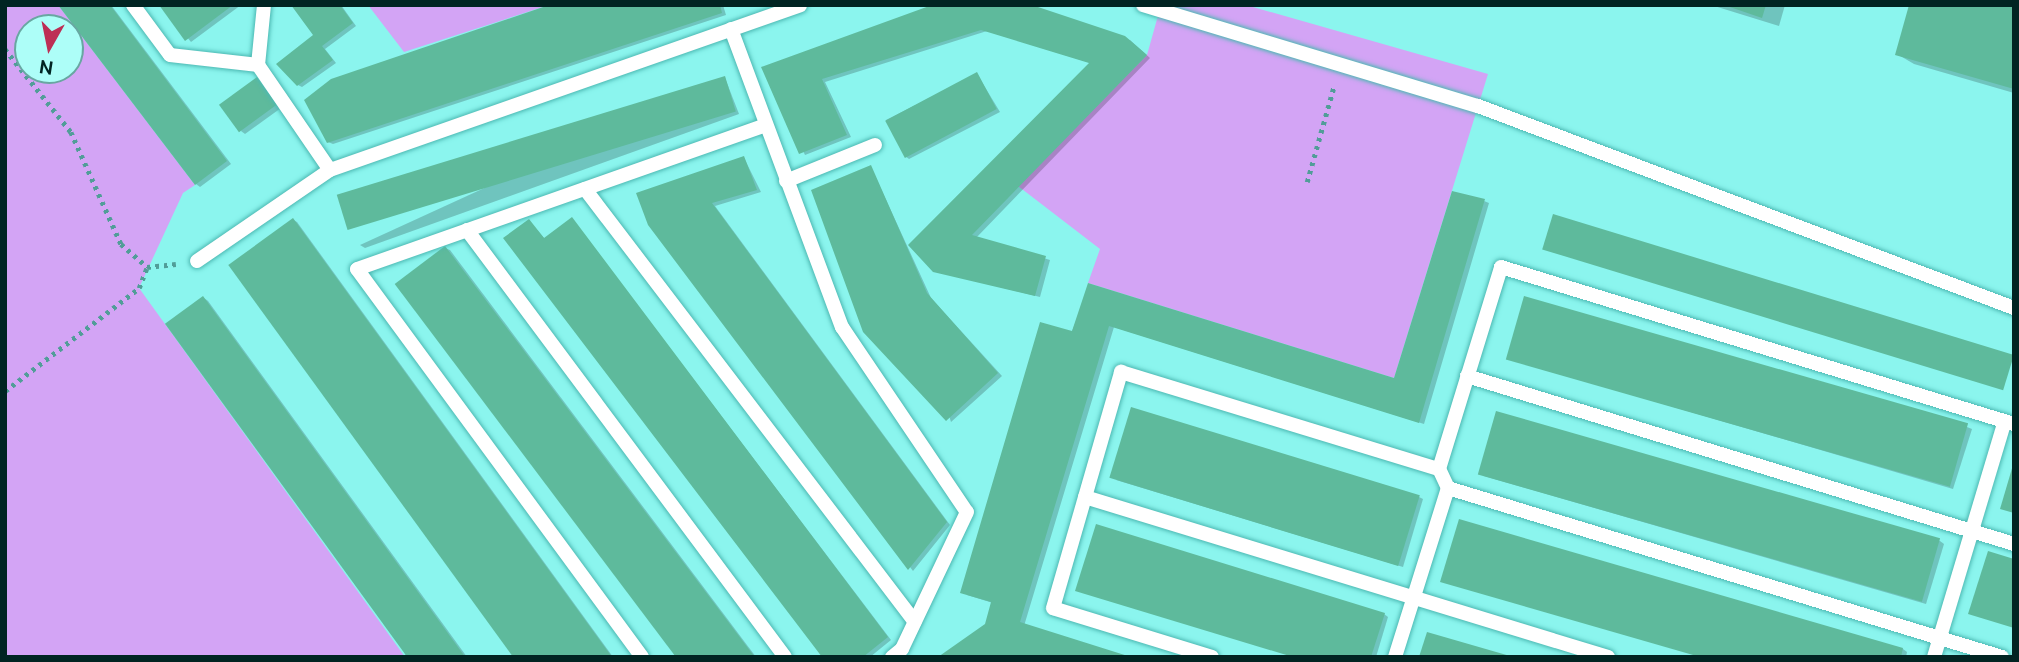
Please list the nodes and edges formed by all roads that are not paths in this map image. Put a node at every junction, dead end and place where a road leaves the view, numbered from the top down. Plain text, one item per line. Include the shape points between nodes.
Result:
1 (133, 5) edge
2 (264, 5) edge
3 (800, 5) edge
4 (1143, 5) edge
5 (731, 29) junction
6 (258, 65) junction
7 (764, 125) junction
8 (875, 145) dead end
9 (330, 170) junction
10 (786, 181) junction
11 (585, 189) junction
12 (467, 230) junction
13 (197, 261) road end
14 (2014, 308) edge
15 (1467, 376) junction
16 (2009, 423) edge
17 (1439, 469) junction
18 (1448, 488) junction
19 (1085, 497) junction
20 (1972, 531) junction
21 (2014, 544) edge
22 (1413, 597) junction
23 (915, 622) junction
24 (1940, 638) junction
25 (642, 657) edge
26 (785, 657) edge
27 (892, 657) edge
28 (1212, 657) edge
29 (1395, 657) edge
30 (1608, 657) edge
31 (1934, 657) edge
32 (2002, 657) edge

1 - 6 lane via 170,55
2 - 6 lane
3 - 5 lane
4 - 14 lane via 1478,106
5 - 7 lane
5 - 9 lane
6 - 9 lane
7 - 10 lane
7 - 11 lane
8 - 10 lane
9 - 13 lane
10 - 23 lane via 842,327 967,512
11 - 12 lane
11 - 23 lane
12 - 25 lane via 357,269
12 - 26 lane
15 - 16 lane via 1501,267
15 - 17 lane
15 - 20 lane
16 - 20 lane
17 - 18 lane
17 - 19 lane via 1121,372
18 - 22 lane
18 - 24 lane
19 - 22 lane
19 - 28 lane via 1053,608
20 - 21 lane
20 - 24 lane
22 - 29 lane
22 - 30 lane
23 - 27 lane via 902,649
24 - 31 lane
24 - 32 lane

